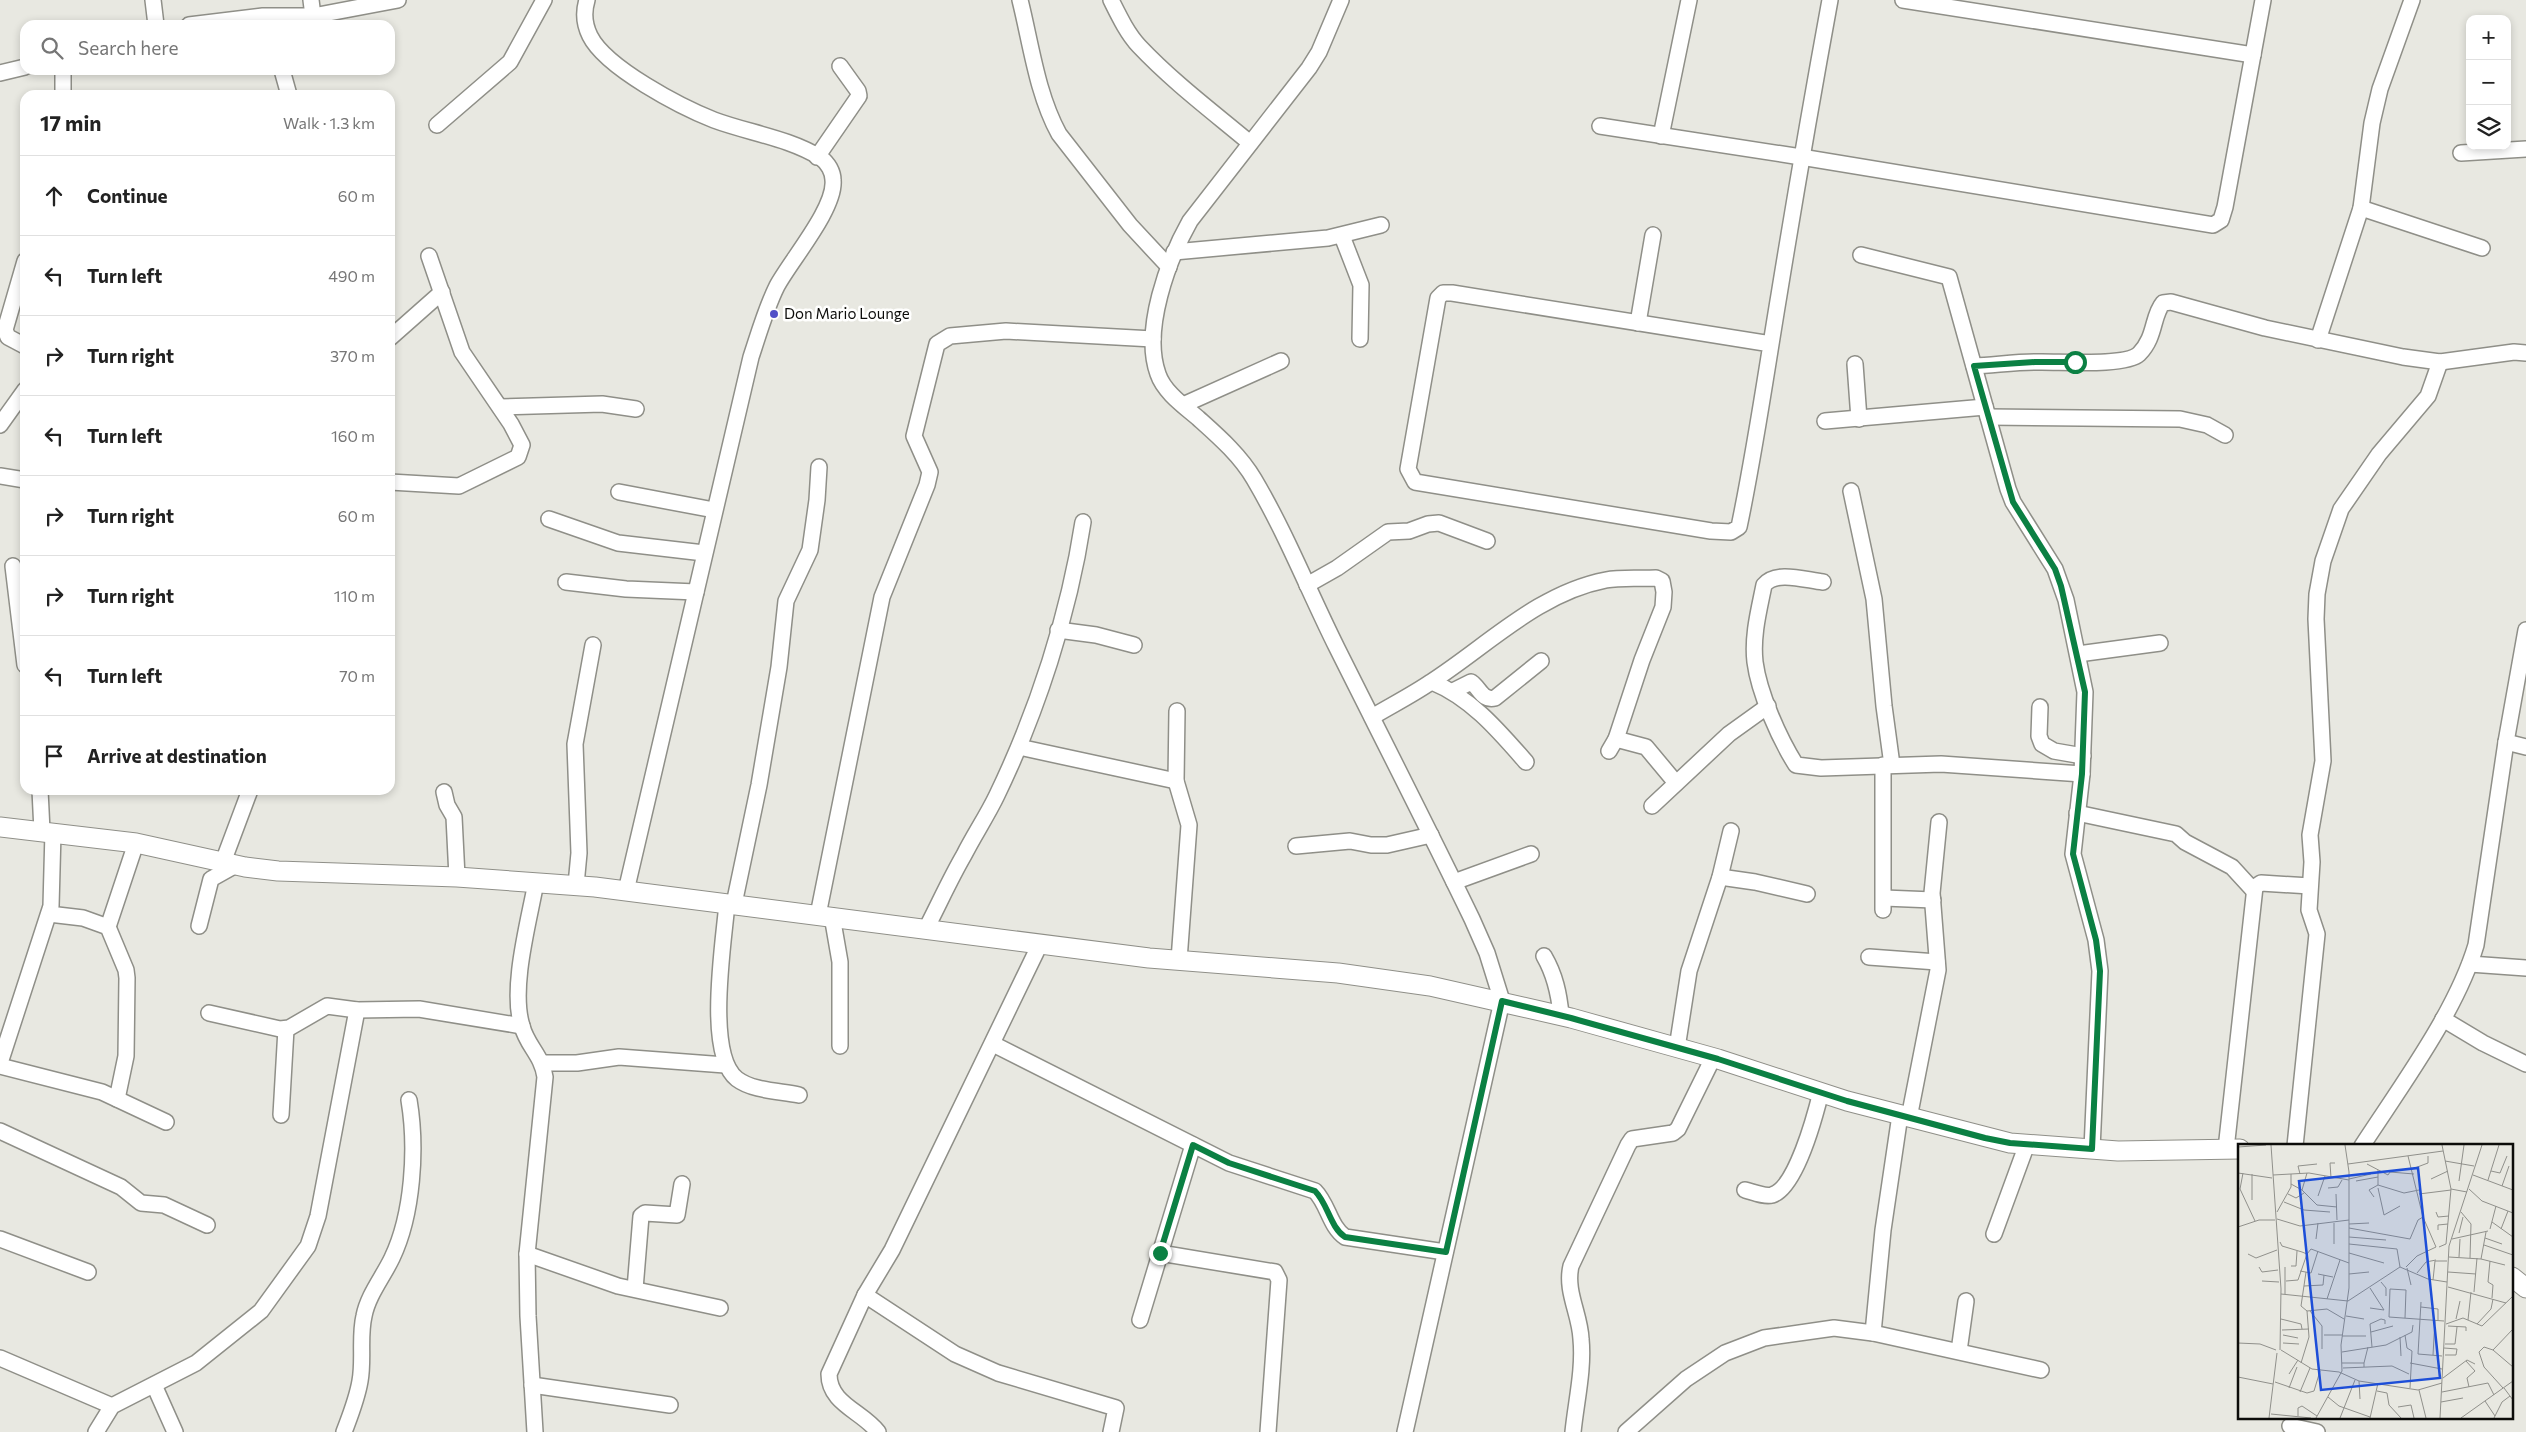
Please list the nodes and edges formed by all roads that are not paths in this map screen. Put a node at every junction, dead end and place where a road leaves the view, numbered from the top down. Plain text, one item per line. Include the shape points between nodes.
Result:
1 (153, 0) edge
2 (311, 0) edge
3 (398, 0) edge
4 (539, 0) edge
5 (544, 0) edge
6 (548, 0) edge
7 (587, 0) edge
8 (1020, 0) edge
9 (1111, 0) edge
10 (1342, 0) edge
11 (1689, 0) edge
12 (1830, 0) edge
13 (1903, 0) edge
14 (2263, 0) edge
15 (2412, 0) edge
16 (313, 16) junction
17 (155, 20) edge
18 (265, 20) edge
19 (2253, 54) junction
20 (840, 66) dead end
21 (20, 68) edge
22 (0, 73) edge
23 (63, 75) edge
24 (283, 75) edge
25 (63, 90) edge
26 (288, 90) edge
27 (437, 125) dead end
28 (1600, 126) dead end
29 (1661, 136) junction
30 (1250, 143) junction
31 (2526, 150) edge
32 (2461, 153) dead end
33 (818, 156) junction
34 (1801, 157) junction
35 (2361, 208) junction
36 (1381, 225) dead end
37 (1653, 235) dead end
38 (1342, 236) junction
39 (2482, 248) dead end
40 (1174, 252) junction
41 (1861, 255) dead end
42 (429, 256) dead end
43 (1169, 267) junction
44 (20, 278) edge
45 (442, 292) junction
46 (1638, 323) junction
47 (395, 334) edge
48 (1154, 339) junction
49 (1360, 339) dead end
50 (2318, 340) junction
51 (20, 343) edge
52 (1771, 344) junction
53 (2526, 354) edge
54 (1281, 361) dead end
55 (2440, 362) junction
56 (1855, 364) dead end
57 (1974, 366) junction
58 (20, 397) edge
59 (1183, 405) junction
60 (500, 407) junction
61 (636, 409) dead end
62 (1987, 412) junction
63 (1859, 419) junction
64 (1825, 421) dead end
65 (0, 425) edge
66 (2225, 435) dead end
67 (819, 467) dead end
68 (0, 476) edge
69 (20, 479) edge
70 (395, 482) edge
71 (1851, 491) dead end
72 (619, 492) dead end
73 (714, 510) junction
74 (549, 519) dead end
75 (1083, 522) dead end
76 (1487, 541) dead end
77 (704, 553) junction
78 (13, 566) dead end
79 (566, 582) dead end
80 (1823, 582) dead end
81 (1307, 585) junction
82 (696, 592) junction
83 (20, 624) edge
84 (1058, 630) junction
85 (2526, 630) edge
86 (2160, 643) dead end
87 (593, 645) dead end
88 (1134, 645) dead end
89 (2078, 654) junction
90 (1541, 661) dead end
91 (1432, 682) junction
92 (1453, 691) junction
93 (1768, 706) junction
94 (2040, 707) dead end
95 (1177, 711) dead end
96 (1372, 717) junction
97 (2506, 742) junction
98 (1019, 747) junction
99 (2526, 747) edge
100 (2083, 756) junction
101 (1526, 762) dead end
102 (1887, 765) junction
103 (2082, 774) junction
104 (1176, 781) junction
105 (1676, 783) junction
106 (444, 792) dead end
107 (41, 795) edge
108 (249, 795) edge
109 (1652, 806) dead end
110 (2077, 813) junction
111 (1939, 822) dead end
112 (0, 828) edge
113 (48, 831) junction
114 (1731, 831) dead end
115 (1432, 836) junction
116 (136, 843) junction
117 (1296, 846) dead end
118 (1531, 854) dead end
119 (230, 863) junction
120 (457, 877) junction
121 (1720, 877) junction
122 (536, 882) junction
123 (1454, 882) junction
124 (576, 885) junction
125 (2310, 886) junction
126 (626, 891) junction
127 (2254, 891) junction
128 (1807, 894) dead end
129 (1932, 900) junction
130 (730, 904) junction
131 (49, 914) junction
132 (825, 916) junction
133 (199, 926) dead end
134 (108, 927) junction
135 (926, 929) junction
136 (1040, 944) junction
137 (1544, 956) dead end
138 (1870, 957) dead end
139 (1179, 960) junction
140 (1938, 962) junction
141 (2470, 964) junction
142 (2526, 968) edge
143 (1502, 1001) junction
144 (358, 1010) junction
145 (208, 1013) dead end
146 (1561, 1015) junction
147 (2443, 1019) junction
148 (522, 1026) junction
149 (286, 1029) junction
150 (993, 1044) junction
151 (840, 1046) dead end
152 (1677, 1048) junction
153 (1, 1058) edge
154 (1713, 1058) junction
155 (543, 1063) junction
156 (2526, 1064) edge
157 (725, 1066) junction
158 (1820, 1092) junction
159 (799, 1095) dead end
160 (117, 1099) junction
161 (409, 1100) dead end
162 (281, 1115) dead end
163 (1905, 1116) junction
164 (166, 1122) dead end
165 (0, 1131) edge
166 (2026, 1144) junction
167 (2295, 1144) edge
168 (2363, 1144) edge
169 (1193, 1145) junction
170 (2092, 1149) junction
171 (2233, 1149) edge
172 (682, 1184) dead end
173 (1745, 1190) dead end
174 (207, 1225) dead end
175 (1994, 1234) dead end
176 (0, 1240) edge
177 (1446, 1252) junction
178 (1160, 1253) junction
179 (527, 1254) junction
180 (88, 1272) dead end
181 (2514, 1279) edge
182 (2526, 1288) edge
183 (635, 1289) junction
184 (865, 1294) junction
185 (1966, 1301) dead end
186 (720, 1308) dead end
187 (1140, 1320) dead end
188 (1873, 1333) junction
189 (1959, 1351) junction
190 (0, 1358) edge
191 (2041, 1370) dead end
192 (154, 1384) junction
193 (532, 1385) junction
194 (670, 1405) dead end
195 (112, 1406) junction
196 (2290, 1425) edge
197 (96, 1432) edge
198 (175, 1432) edge
199 (344, 1432) edge
200 (535, 1432) edge
201 (879, 1432) edge
202 (1111, 1432) edge
203 (1268, 1432) edge
204 (1405, 1432) edge
205 (1573, 1432) edge
206 (1626, 1432) edge
207 (2317, 1432) edge

1 - 17 street
2 - 16 street
3 - 16 street
4 - 5 street
5 - 6 street
5 - 27 street via 510,62
7 - 33 street via 585,22 591,38 616,64 681,105
8 - 43 street via 1044,97 1059,134 1130,225
9 - 30 street via 1139,45
10 - 30 street via 1319,52
11 - 29 street
12 - 34 street
13 - 19 street
14 - 19 street
15 - 35 street via 2380,89 2372,123
16 - 18 street
19 - 34 street via 2225,207 2221,220 2213,225
20 - 33 street via 859,96
21 - 22 street
23 - 25 street
24 - 26 street
28 - 29 street
29 - 34 street
30 - 40 street via 1190,222
31 - 32 street
33 - 73 street via 830,168 833,193 777,286 763,320 750,357
34 - 52 street
35 - 39 street
35 - 50 street
36 - 38 street
37 - 46 street
38 - 40 street
38 - 49 street via 1361,285
40 - 43 street
41 - 57 street via 1949,277
42 - 45 street
43 - 48 street
44 - 51 street via 5,330 8,337
45 - 47 street
45 - 60 street via 462,352
46 - 52 street
46 - 52 street via 1443,293 1438,298 1408,469 1411,478 1415,482 1731,532 1739,527
48 - 59 street via 1158,375
48 - 132 street via 1006,332 950,336 936,344 914,436 930,472 882,597
50 - 55 street
50 - 57 street via 2163,302 2156,326 2137,356 2094,362
53 - 55 street via 2514,352
54 - 59 street
55 - 125 street via 2428,396 2379,454 2341,509 2323,561 2316,619 2323,761 2310,835
56 - 63 street
57 - 62 street
58 - 65 street
59 - 81 street via 1224,443 1254,478
60 - 61 street via 602,404
60 - 70 street via 522,445 518,458 459,486
62 - 63 street
62 - 66 street via 2180,419 2207,425
62 - 89 street via 2013,502 2055,569 2066,600
63 - 64 street
67 - 130 street via 810,550 786,601 779,667 759,784
68 - 69 street
71 - 102 street via 1874,599
72 - 73 street
73 - 77 street
74 - 77 street via 618,543
75 - 84 street via 1071,586
76 - 81 street via 1438,524 1388,532
77 - 82 street
78 - 83 street
79 - 82 street
80 - 93 street via 1778,577 1768,579 1764,586 1755,633 1756,662
81 - 96 street
82 - 126 street
84 - 88 street
84 - 98 street
85 - 97 street
86 - 89 street
87 - 124 street via 575,744 579,853
89 - 100 street via 2086,701
90 - 92 street via 1495,698 1484,697 1471,682
91 - 92 street
91 - 96 street
91 - 105 street via 1513,623 1552,600 1606,580 1656,578 1662,581 1663,607 1612,745 1646,747
92 - 101 street via 1492,723
93 - 102 street via 1796,765 1821,768
93 - 105 street via 1729,734
94 - 100 street via 2039,736 2042,744 2054,751
95 - 104 street
96 - 115 street
97 - 99 street
97 - 141 street via 2485,890
98 - 104 street
98 - 135 street
100 - 103 street
102 - 103 street via 1941,764
102 - 129 street via 1884,904
103 - 110 street
104 - 139 street via 1189,825
105 - 109 street
106 - 120 street via 454,817
107 - 113 street
108 - 119 street
110 - 127 street via 2176,834 2232,867
110 - 170 street via 2073,854 2096,940 2100,971
111 - 129 street
112 - 113 main road
113 - 116 main road
113 - 131 street via 52,891
114 - 121 street
115 - 117 street via 1387,845 1334,840
115 - 123 street
116 - 119 main road
116 - 134 street
118 - 123 street
119 - 120 main road via 278,871
119 - 133 street via 211,879
120 - 122 main road
121 - 128 street
121 - 152 street via 1689,971
122 - 124 main road
122 - 148 street via 517,996
123 - 143 street via 1487,953
124 - 126 main road
125 - 127 street via 2261,883
125 - 167 street via 2310,910 2317,934
126 - 130 main road
127 - 171 street
129 - 140 street
130 - 132 main road
130 - 157 street via 717,1015
131 - 134 street via 83,918
131 - 153 street
132 - 135 main road
132 - 151 street via 840,962
134 - 160 street via 127,978 126,1056
135 - 136 main road
136 - 139 main road
136 - 150 street
137 - 146 street via 1559,994
138 - 140 street
139 - 143 main road via 1338,973 1430,986
140 - 163 street
141 - 142 street
141 - 147 street
143 - 146 main road
143 - 177 street
144 - 148 street via 419,1009
144 - 149 street via 327,1006
144 - 192 street via 318,1216 308,1246 261,1310 196,1363
145 - 149 street
146 - 152 main road
147 - 156 street
147 - 168 street
148 - 155 street
149 - 162 street
150 - 169 street
150 - 184 street via 892,1250
152 - 154 main road
153 - 160 street
154 - 158 main road
154 - 205 street via 1678,1129 1632,1139 1571,1266 1570,1286 1581,1338
155 - 157 street via 577,1063 619,1057
155 - 179 street via 545,1093
157 - 159 street via 748,1085
158 - 163 main road
158 - 173 street via 1814,1120 1784,1188 1773,1195
160 - 164 street
161 - 199 street via 413,1149 405,1219 392,1258 364,1316 360,1381
163 - 166 main road via 1985,1138
163 - 188 street via 1883,1230
165 - 174 street via 121,1187 140,1203 164,1206
166 - 170 main road
166 - 175 street
169 - 177 street via 1229,1163 1315,1191 1338,1232 1345,1237
169 - 178 street
170 - 171 main road
172 - 183 street via 677,1215 645,1213 641,1216
176 - 180 street
177 - 204 street
178 - 187 street
178 - 203 street via 1275,1272 1279,1280
179 - 183 street
179 - 193 street
181 - 182 main road
183 - 186 street
184 - 201 street via 829,1374 829,1385 834,1395
184 - 202 street via 955,1354 998,1373 1116,1408
185 - 189 street
188 - 189 street
188 - 206 street via 1834,1328 1764,1338 1725,1353 1686,1378
189 - 191 street
190 - 195 street
192 - 195 street
192 - 198 street
193 - 194 street
193 - 200 street
195 - 197 street
196 - 207 street

